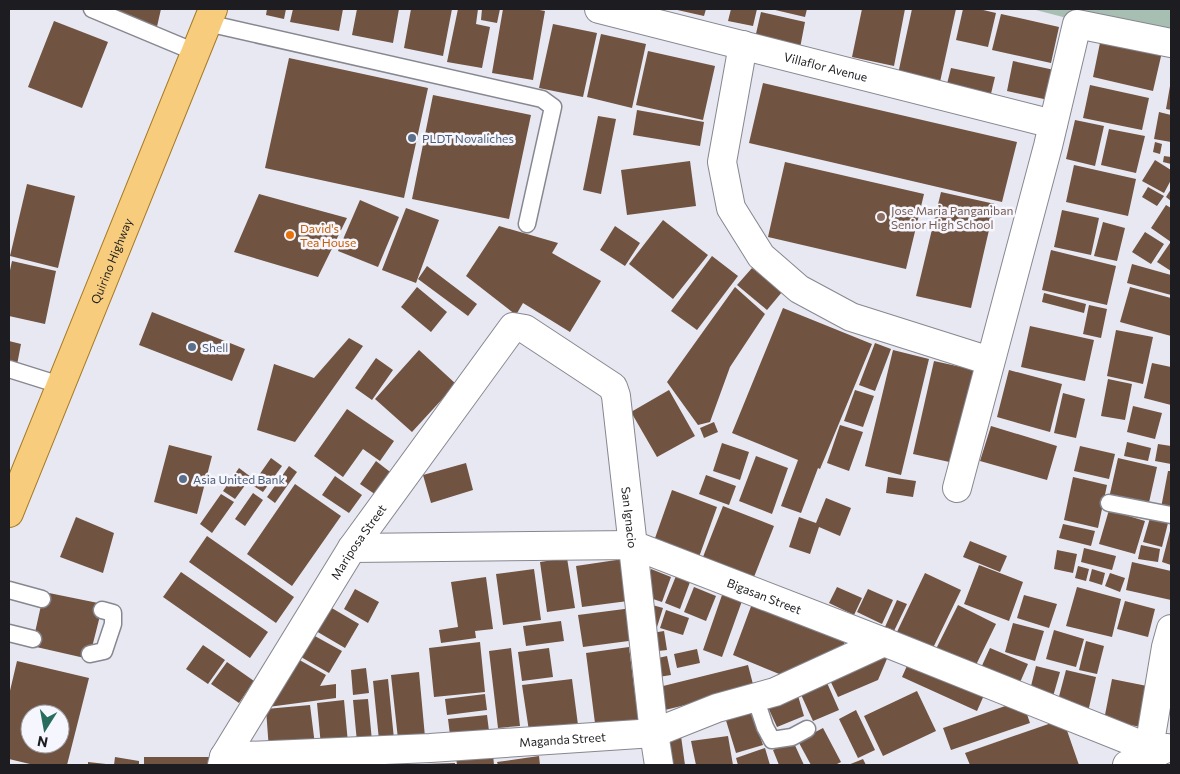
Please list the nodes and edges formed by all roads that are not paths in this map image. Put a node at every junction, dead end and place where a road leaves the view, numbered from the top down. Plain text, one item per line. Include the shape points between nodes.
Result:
1 (92, 9) edge
2 (598, 9) edge
3 (210, 16) edge
4 (1171, 43) edge
5 (743, 45) junction
6 (195, 52) junction
7 (1053, 124) junction
8 (527, 224) dead end
9 (513, 327) joint
10 (990, 361) junction
11 (9, 370) edge
12 (60, 384) junction
13 (957, 488) dead end
14 (1109, 503) dead end
15 (9, 513) edge
16 (1171, 515) edge
17 (634, 545) junction
18 (352, 548) junction
19 (9, 590) edge
20 (42, 599) dead end
21 (102, 610) dead end
22 (1171, 629) edge
23 (9, 633) edge
24 (33, 639) dead end
25 (884, 642) junction
26 (90, 654) dead end
27 (755, 697) junction
28 (807, 729) dead end
29 (654, 733) junction
30 (1159, 749) edge
31 (223, 761) edge
32 (659, 765) edge
33 (1127, 765) edge

1 - 6 lane
2 - 5 street, Villaflor Avenue
3 - 6 main road, Quirino Highway
3 - 8 lane via 542,99 553,107
4 - 7 street via 1077,24
5 - 7 street, Villaflor Avenue
5 - 10 street via 722,162 731,208 761,256 799,289 851,317
6 - 12 main road, Quirino Highway
7 - 10 street
9 - 17 street, San Ignacio via 525,329 613,387
9 - 18 street, Mariposa Street
10 - 13 street
11 - 12 lane
12 - 15 main road, Quirino Highway
14 - 16 lane
17 - 18 street, Bigasan Street
17 - 25 street, Bigasan Street
17 - 29 street, San Ignacio
18 - 31 street, Mariposa Street
19 - 20 lane
21 - 26 lane via 113,613 113,624 104,651
22 - 30 street via 1166,647
23 - 24 lane
25 - 27 street, Maganda Street via 775,692
25 - 30 street, Bigasan Street
27 - 28 lane via 772,740 792,738
27 - 29 street, Maganda Street
29 - 31 street, Maganda Street
29 - 32 street, San Ignacio
30 - 33 street

